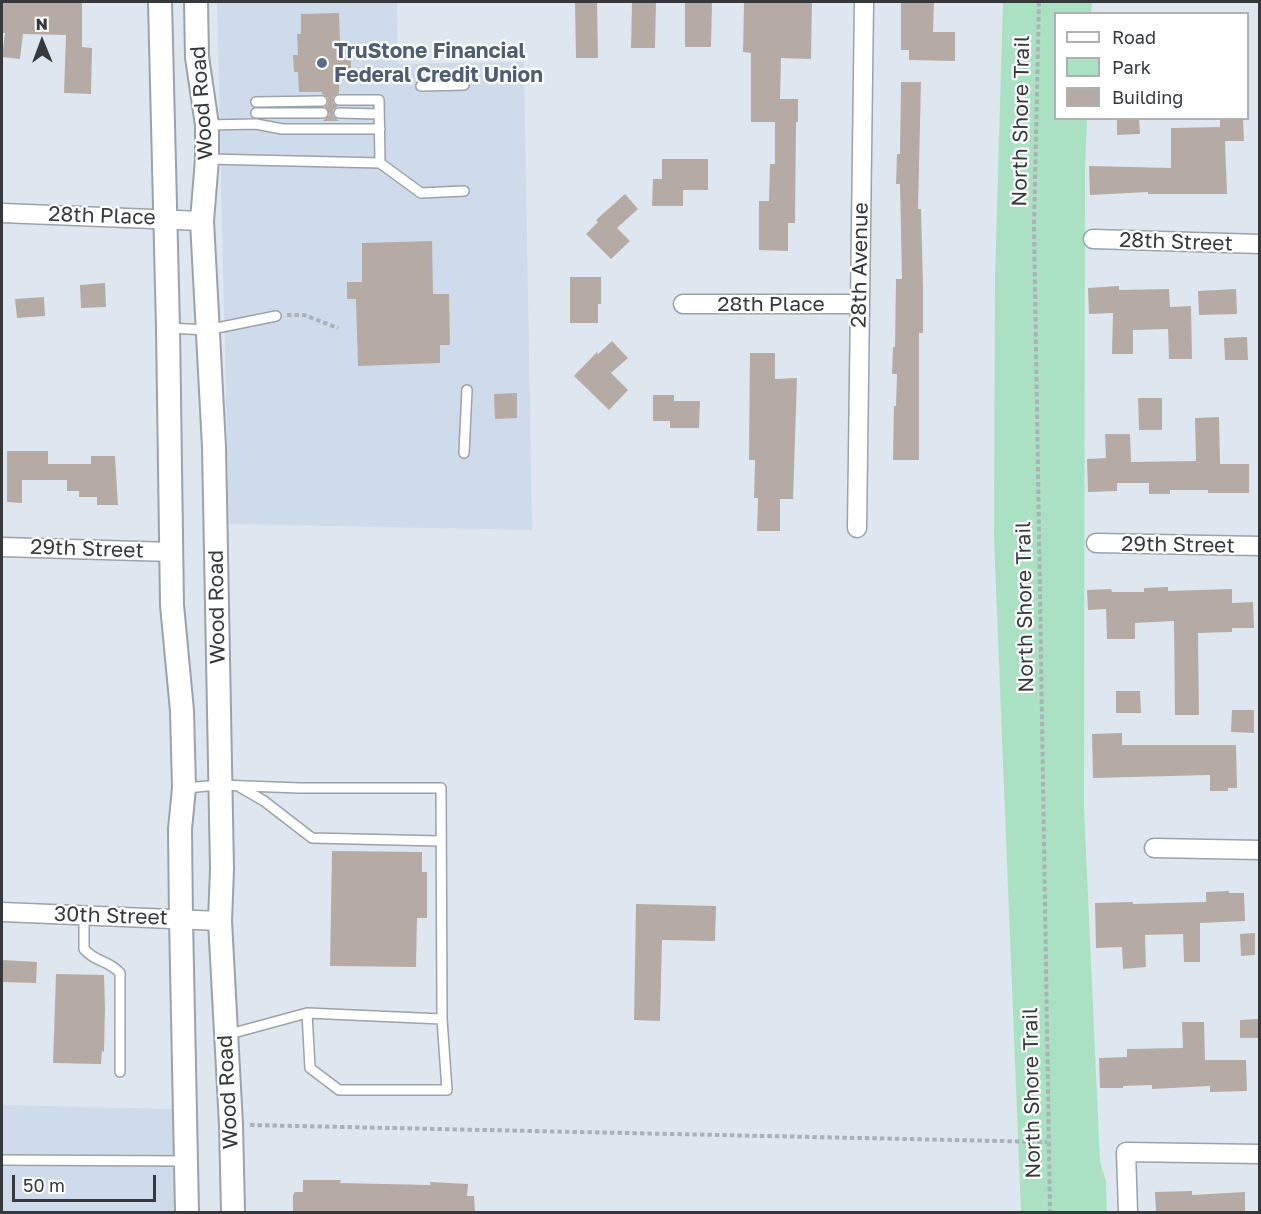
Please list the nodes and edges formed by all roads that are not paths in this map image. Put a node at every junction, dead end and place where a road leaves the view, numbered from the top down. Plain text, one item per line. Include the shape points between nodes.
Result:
1 (160, 2) edge
2 (196, 2) edge
3 (864, 2) edge
4 (464, 85) dead end
5 (421, 86) dead end
6 (339, 100) dead end
7 (322, 101) dead end
8 (256, 102) dead end
9 (256, 113) dead end
10 (323, 113) dead end
11 (339, 113) dead end
12 (379, 114) junction
13 (207, 125) junction
14 (380, 129) junction
15 (207, 159) junction
16 (380, 163) junction
17 (464, 191) dead end
18 (2, 213) edge
19 (164, 218) junction
20 (202, 221) junction
21 (1093, 239) dead end
22 (1260, 244) edge
23 (683, 304) dead end
24 (860, 304) junction
25 (276, 316) road end
26 (168, 328) junction
27 (207, 330) junction
28 (467, 390) dead end
29 (464, 453) dead end
30 (858, 528) dead end
31 (1096, 543) dead end
32 (1260, 546) edge
33 (2, 547) edge
34 (172, 552) junction
35 (229, 785) junction
36 (184, 788) junction
37 (440, 841) junction
38 (1154, 848) dead end
39 (1260, 850) edge
40 (2, 912) edge
41 (84, 915) junction
42 (181, 919) junction
43 (220, 921) junction
44 (307, 1013) junction
45 (442, 1019) junction
46 (226, 1035) junction
47 (120, 1072) dead end
48 (1260, 1154) edge
49 (2, 1161) edge
50 (186, 1161) junction
51 (187, 1212) edge
52 (233, 1212) edge
53 (1128, 1212) edge

1 - 19 street, Wood Road
2 - 13 street, Wood Road via 197,57
3 - 24 street, 28th Avenue
4 - 5 lane
6 - 12 lane via 379,100
7 - 8 lane
9 - 10 lane
11 - 12 lane
12 - 14 lane
13 - 14 lane
13 - 15 street, Wood Road
14 - 16 lane
15 - 16 lane
15 - 20 street, Wood Road
16 - 17 lane via 421,193
18 - 19 street, 28th Place
19 - 20 street, 28th Place
19 - 26 street, Wood Road
20 - 27 street, Wood Road
21 - 22 street, 28th Street
23 - 24 street, 28th Place
24 - 30 street, 28th Avenue
25 - 27 lane
26 - 27 lane
26 - 34 street, Wood Road
27 - 35 street, Wood Road
28 - 29 lane
31 - 32 street, 29th Street
33 - 34 street, 29th Street
34 - 36 street, Wood Road
35 - 36 lane
35 - 37 lane via 264,801 312,838
35 - 37 lane via 441,788
35 - 43 street, Wood Road
36 - 42 street, Wood Road via 180,829
37 - 45 lane
38 - 39 street
40 - 41 street, 30th Street
41 - 42 street, 30th Street
41 - 47 lane via 84,949 93,958 112,964 120,973
42 - 43 street, 30th Street
42 - 50 street, Wood Road
43 - 46 street, Wood Road
44 - 45 lane
44 - 45 lane via 310,1068 339,1090 447,1090
44 - 46 lane
46 - 52 street, Wood Road
48 - 53 street via 1126,1152
49 - 50 lane
50 - 51 street, Wood Road

